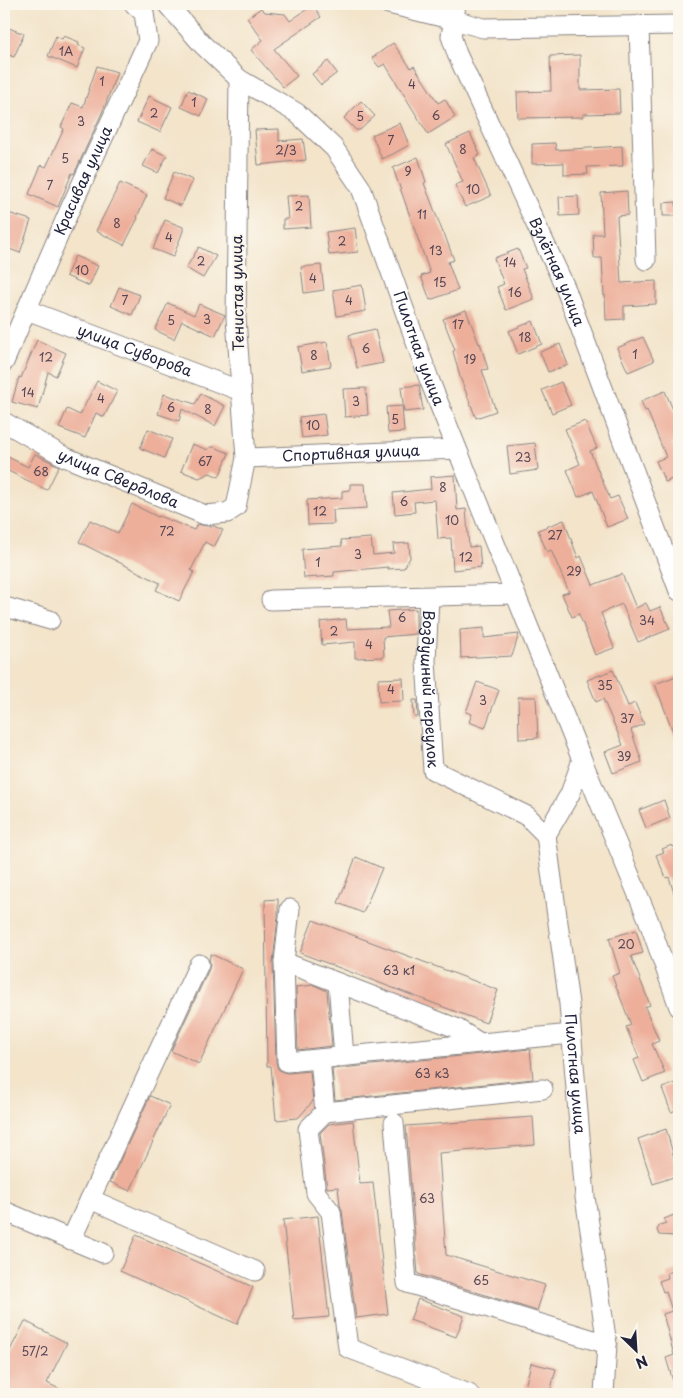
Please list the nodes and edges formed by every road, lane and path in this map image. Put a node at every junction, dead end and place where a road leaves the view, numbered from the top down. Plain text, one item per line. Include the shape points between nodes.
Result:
1 (134, 4) edge
2 (167, 4) edge
3 (390, 4) edge
4 (455, 12) edge
5 (679, 25) edge
6 (639, 26) junction
7 (239, 79) junction
8 (646, 260) dead end
9 (26, 310) junction
10 (4, 362) edge
11 (242, 391) junction
12 (4, 422) edge
13 (457, 449) junction
14 (246, 458) junction
15 (236, 507) joint
16 (679, 592) edge
17 (515, 594) junction
18 (429, 597) junction
19 (271, 600) dead end
20 (4, 607) edge
21 (50, 620) dead end
22 (582, 760) junction
23 (546, 835) junction
24 (290, 909) dead end
25 (284, 962) junction
26 (198, 964) dead end
27 (338, 983) junction
28 (679, 1008) edge
29 (571, 1034) junction
30 (480, 1043) junction
31 (344, 1056) junction
32 (320, 1059) junction
33 (543, 1089) dead end
34 (325, 1112) junction
35 (394, 1123) dead end
36 (90, 1199) junction
37 (4, 1211) edge
38 (71, 1240) junction
39 (103, 1253) dead end
40 (255, 1271) dead end
41 (607, 1344) junction
42 (469, 1394) edge
43 (604, 1394) edge

1 - 9 street, Красивая улица via 144,13 148,41
2 - 7 street, Пилотная улица
3 - 4 street
4 - 6 street via 483,28
4 - 16 street, Взлётная улица via 451,36 457,54 565,287
5 - 6 street
6 - 8 street
7 - 11 street, Тенистая улица via 236,318
7 - 13 street, Пилотная улица via 297,113 334,148 361,188
9 - 10 street, Красивая улица
9 - 11 street, улица Суворова
11 - 14 street, Тенистая улица
12 - 15 street, улица Свердлова via 65,457 205,515 227,512
13 - 14 street, Спортивная улица
13 - 17 street, Пилотная улица
14 - 15 street, Тенистая улица
17 - 18 street
17 - 22 street, Пилотная улица
18 - 19 street
18 - 23 street, Воздушный переулок via 426,661 433,770 527,816
20 - 21 street
22 - 23 street via 570,794
22 - 28 street, Пилотная улица via 648,919
23 - 29 street, Пилотная улица
24 - 25 street
25 - 27 street
25 - 32 street via 287,1062
26 - 36 street
27 - 30 street via 456,1028
27 - 31 street
29 - 30 street
29 - 41 street, Пилотная улица via 585,1196
30 - 31 street
31 - 32 street
32 - 34 street
33 - 34 street
34 - 42 street via 308,1129 316,1193 331,1212 348,1348
35 - 41 street via 407,1284
36 - 38 street
36 - 40 street
37 - 38 street
38 - 39 street
41 - 43 street, Пилотная улица

